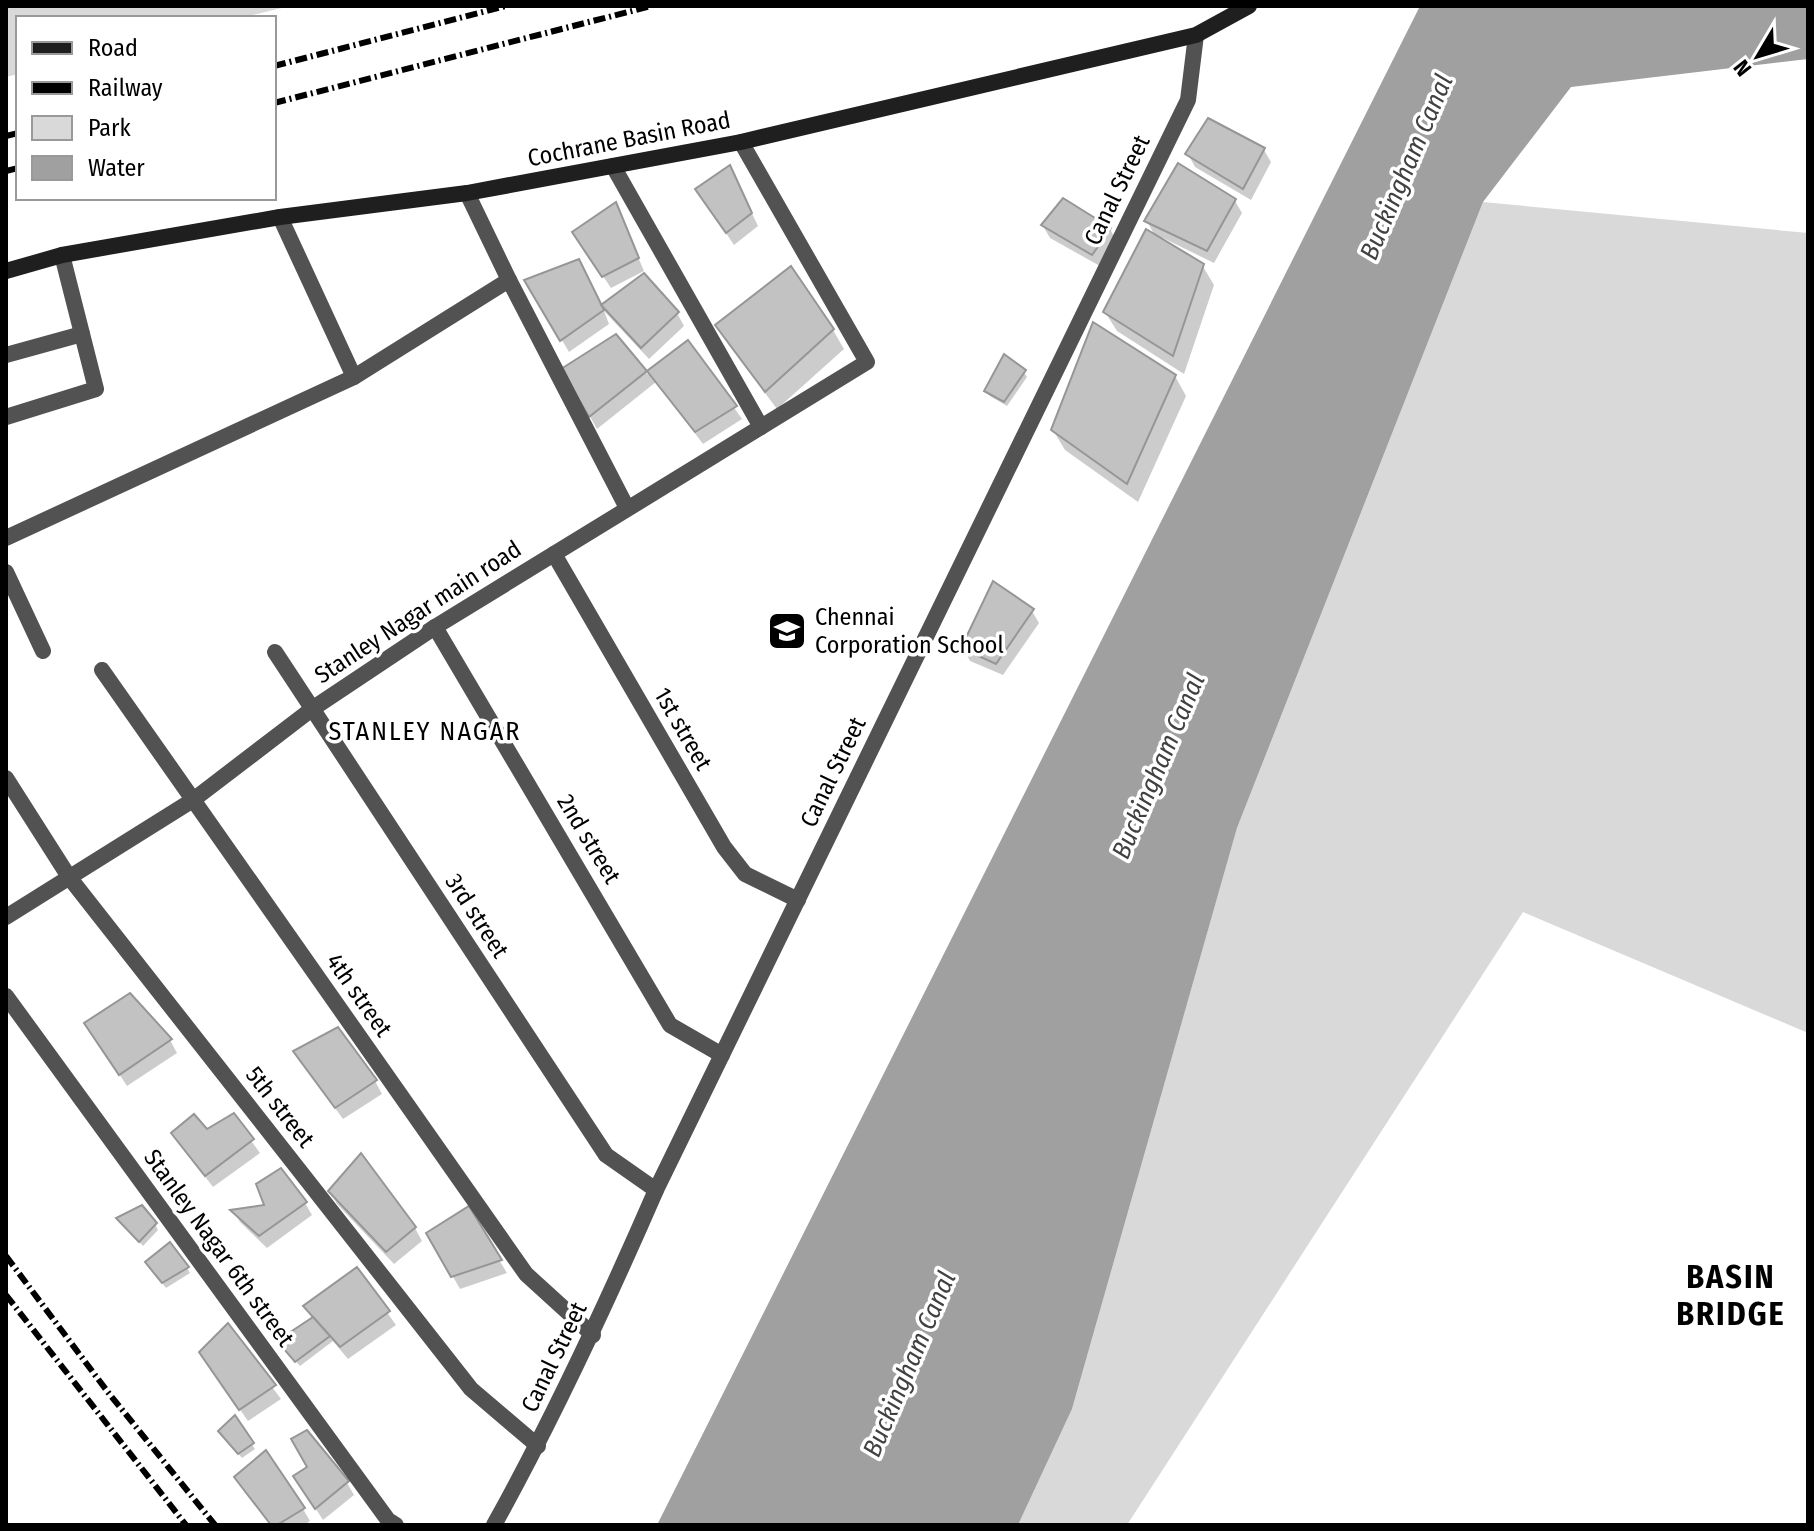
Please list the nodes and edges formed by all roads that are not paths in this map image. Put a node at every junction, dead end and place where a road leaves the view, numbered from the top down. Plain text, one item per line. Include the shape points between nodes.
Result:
1 (1249, 6) edge
2 (1196, 35) junction
3 (741, 142) junction
4 (613, 166) junction
5 (467, 193) junction
6 (280, 217) junction
7 (62, 255) junction
8 (6, 271) edge
9 (509, 280) junction
10 (82, 334) junction
11 (6, 355) edge
12 (354, 377) junction
13 (6, 417) edge
14 (761, 427) junction
15 (627, 508) junction
16 (6, 538) edge
17 (554, 554) junction
18 (6, 572) edge
19 (435, 627) junction
20 (43, 651) dead end
21 (275, 652) dead end
22 (102, 670) dead end
23 (312, 709) junction
24 (6, 778) edge
25 (193, 800) junction
26 (69, 877) junction
27 (798, 900) junction
28 (6, 917) edge
29 (6, 996) edge
30 (722, 1055) junction
31 (656, 1190) junction
32 (593, 1335) junction
33 (538, 1446) junction
34 (396, 1525) edge
35 (494, 1525) edge

1 - 2 main road, Cochrane Basin Road
2 - 3 main road, Cochrane Basin Road
2 - 27 street, Canal Street via 1188,100
3 - 4 main road, Cochrane Basin Road
3 - 14 street, Stanley Nagar main road via 867,362
4 - 5 main road, Cochrane Basin Road
4 - 14 street
5 - 6 main road, Cochrane Basin Road
5 - 9 street
6 - 7 main road, Cochrane Basin Road
6 - 12 street
7 - 8 main road, Cochrane Basin Road
7 - 10 street
9 - 12 street
9 - 15 street
10 - 11 street
10 - 13 street via 96,389
12 - 16 street
14 - 15 street, Stanley Nagar main road
15 - 17 street, Stanley Nagar main road
17 - 19 street, Stanley Nagar main road
17 - 27 street, 1st street via 724,847 745,874
18 - 20 street
19 - 23 street, Stanley Nagar main road
19 - 30 street, 2nd street via 670,1025
21 - 23 street, 3rd street
22 - 25 street, 4th street
23 - 25 street, Stanley Nagar main road
23 - 31 street, 3rd street via 606,1155
24 - 26 street, 5th street
25 - 26 street, Stanley Nagar main road
25 - 32 street, 4th street via 526,1274
26 - 28 street, Stanley Nagar main road
26 - 33 street, 5th street via 471,1389
27 - 30 street, Canal Street
29 - 34 street, Stanley Nagar 6th street
30 - 31 street, Canal Street
31 - 32 street, Canal Street
32 - 33 street, Canal Street
33 - 35 street, Canal Street

